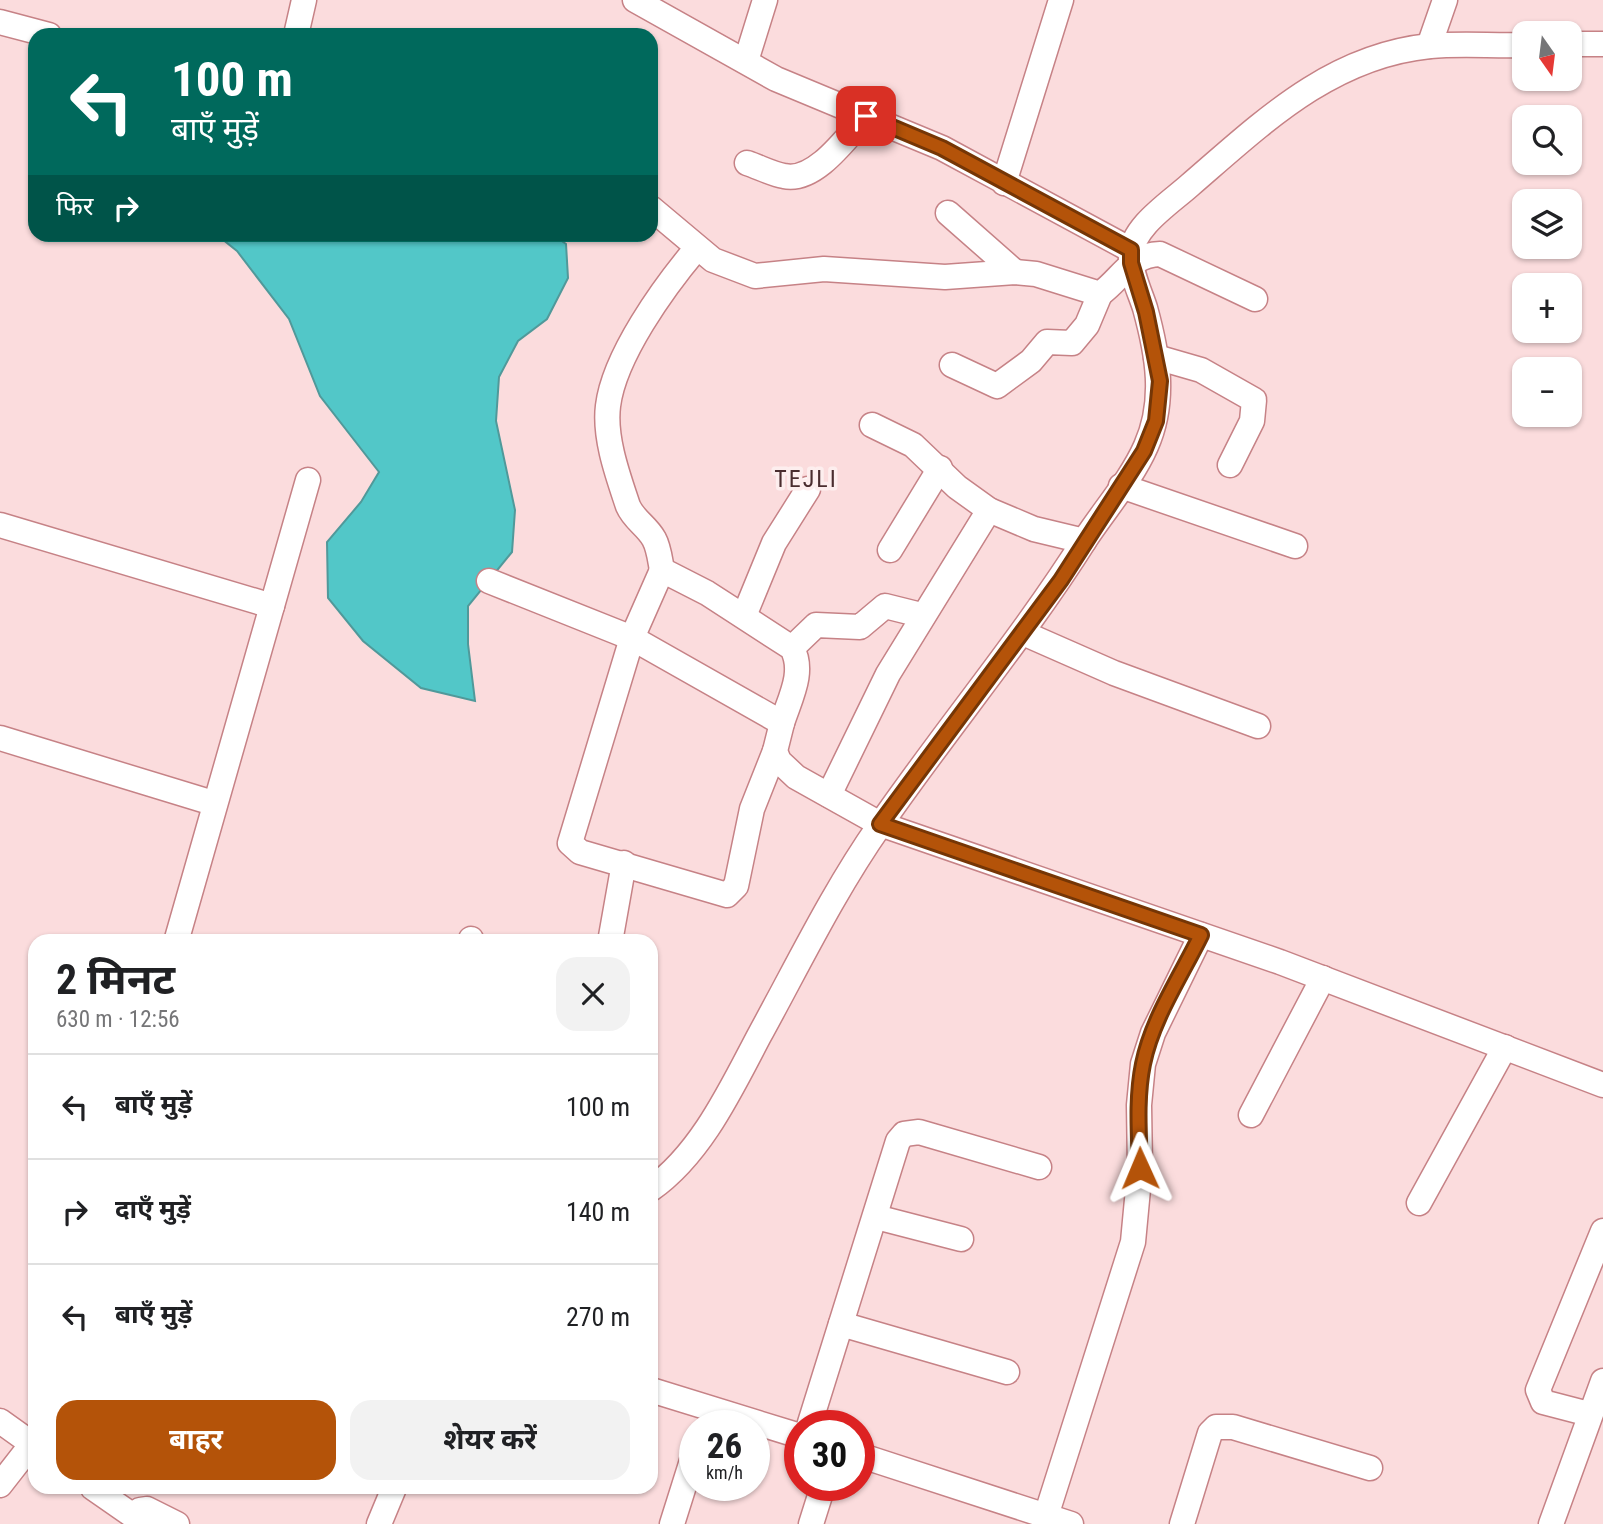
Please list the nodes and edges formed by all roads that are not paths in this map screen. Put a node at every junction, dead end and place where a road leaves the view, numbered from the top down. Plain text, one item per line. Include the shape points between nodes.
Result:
1 (304, 0) edge
2 (635, 0) edge
3 (765, 0) edge
4 (1060, 0) edge
5 (1445, 0) edge
6 (682, 12) edge
7 (0, 22) edge
8 (298, 28) edge
9 (28, 29) edge
10 (1582, 44) edge
11 (1603, 44) edge
12 (1512, 45) edge
13 (1429, 46) junction
14 (746, 61) junction
15 (866, 116) junction
16 (747, 163) dead end
17 (1004, 183) junction
18 (948, 213) dead end
19 (658, 214) edge
20 (696, 249) junction
21 (1131, 256) junction
22 (1015, 272) junction
23 (1100, 294) junction
24 (1255, 299) dead end
25 (1156, 357) junction
26 (953, 365) dead end
27 (872, 425) dead end
28 (1230, 465) dead end
29 (940, 468) junction
30 (308, 480) dead end
31 (1121, 486) junction
32 (808, 489) dead end
33 (989, 510) junction
34 (0, 525) edge
35 (1084, 541) junction
36 (1295, 546) dead end
37 (890, 550) dead end
38 (662, 570) junction
39 (489, 581) dead end
40 (272, 606) junction
41 (922, 615) junction
42 (744, 616) junction
43 (1023, 633) junction
44 (632, 638) junction
45 (792, 648) junction
46 (782, 723) junction
47 (1258, 726) dead end
48 (0, 738) edge
49 (775, 751) junction
50 (829, 795) junction
51 (213, 803) junction
52 (880, 824) junction
53 (624, 863) junction
54 (178, 934) edge
55 (611, 934) edge
56 (1201, 935) junction
57 (1323, 978) junction
58 (1505, 1047) junction
59 (1603, 1085) edge
60 (1251, 1115) dead end
61 (1039, 1167) dead end
62 (658, 1182) edge
63 (1419, 1203) dead end
64 (876, 1217) junction
65 (1603, 1231) edge
66 (961, 1239) dead end
67 (841, 1324) junction
68 (1007, 1372) dead end
69 (1603, 1381) edge
70 (658, 1394) edge
71 (691, 1410) edge
72 (814, 1410) edge
73 (1589, 1414) junction
74 (0, 1421) edge
75 (28, 1441) edge
76 (28, 1451) edge
77 (875, 1460) edge
78 (1370, 1468) dead end
79 (0, 1485) edge
80 (101, 1494) edge
81 (392, 1494) edge
82 (679, 1501) edge
83 (818, 1501) edge
84 (1046, 1516) junction
85 (135, 1519) edge
86 (177, 1524) edge
87 (379, 1524) edge
88 (672, 1524) edge
89 (811, 1524) edge
90 (1071, 1524) edge
91 (1182, 1524) edge
92 (1551, 1524) edge

1 - 8 street
2 - 6 street
3 - 14 street
4 - 17 street
5 - 13 street
6 - 14 street
7 - 9 street
10 - 11 street
12 - 13 street
13 - 21 street via 1381,56 1334,73 1290,100 1168,204 1137,235
14 - 15 street via 776,79
15 - 16 street via 826,160 806,174 784,176
15 - 17 street via 942,148
17 - 21 street
18 - 22 street
19 - 20 street
20 - 22 street via 755,276 824,269 945,277
20 - 38 street via 650,309 612,386 608,408 609,434 629,509 654,538
21 - 23 street
21 - 24 street via 1173,258
21 - 25 street
22 - 23 street
23 - 26 street via 1087,325 1072,343 1047,342 1031,361 997,386
25 - 28 street via 1201,370 1254,400 1252,421
25 - 31 street via 1160,381 1156,421 1144,451
27 - 29 street via 913,445
29 - 33 street
29 - 37 street
30 - 40 street
31 - 35 street
31 - 36 street
32 - 42 street via 774,542
33 - 35 street
33 - 41 street
34 - 40 street
35 - 43 street
38 - 42 street
38 - 44 street
39 - 44 street
40 - 51 street
41 - 45 street via 885,606 860,627 816,625
41 - 50 street
42 - 45 street
43 - 47 street via 1114,673
43 - 52 street
44 - 46 street
44 - 53 street via 570,836 570,843 580,852
45 - 46 street via 798,674
46 - 49 street
48 - 51 street
49 - 50 street via 786,769
49 - 53 street via 752,809 733,891 720,895
50 - 52 street
51 - 54 street
52 - 56 street
52 - 62 street via 840,884 731,1089 682,1162
53 - 55 street
56 - 57 street
56 - 84 street via 1153,1032 1143,1064 1140,1180 1133,1242
57 - 58 street
57 - 60 street
58 - 59 street
58 - 63 street
61 - 64 street via 911,1131 898,1140
64 - 66 street
64 - 67 street
65 - 73 street via 1538,1391 1543,1402
67 - 68 street
67 - 72 street
69 - 73 street
70 - 71 street
73 - 92 street
74 - 75 street
76 - 79 street
77 - 84 street
78 - 91 street via 1233,1427 1216,1427 1210,1433
80 - 85 street
81 - 87 street
82 - 88 street
83 - 89 street
84 - 90 street
85 - 86 street via 147,1509

